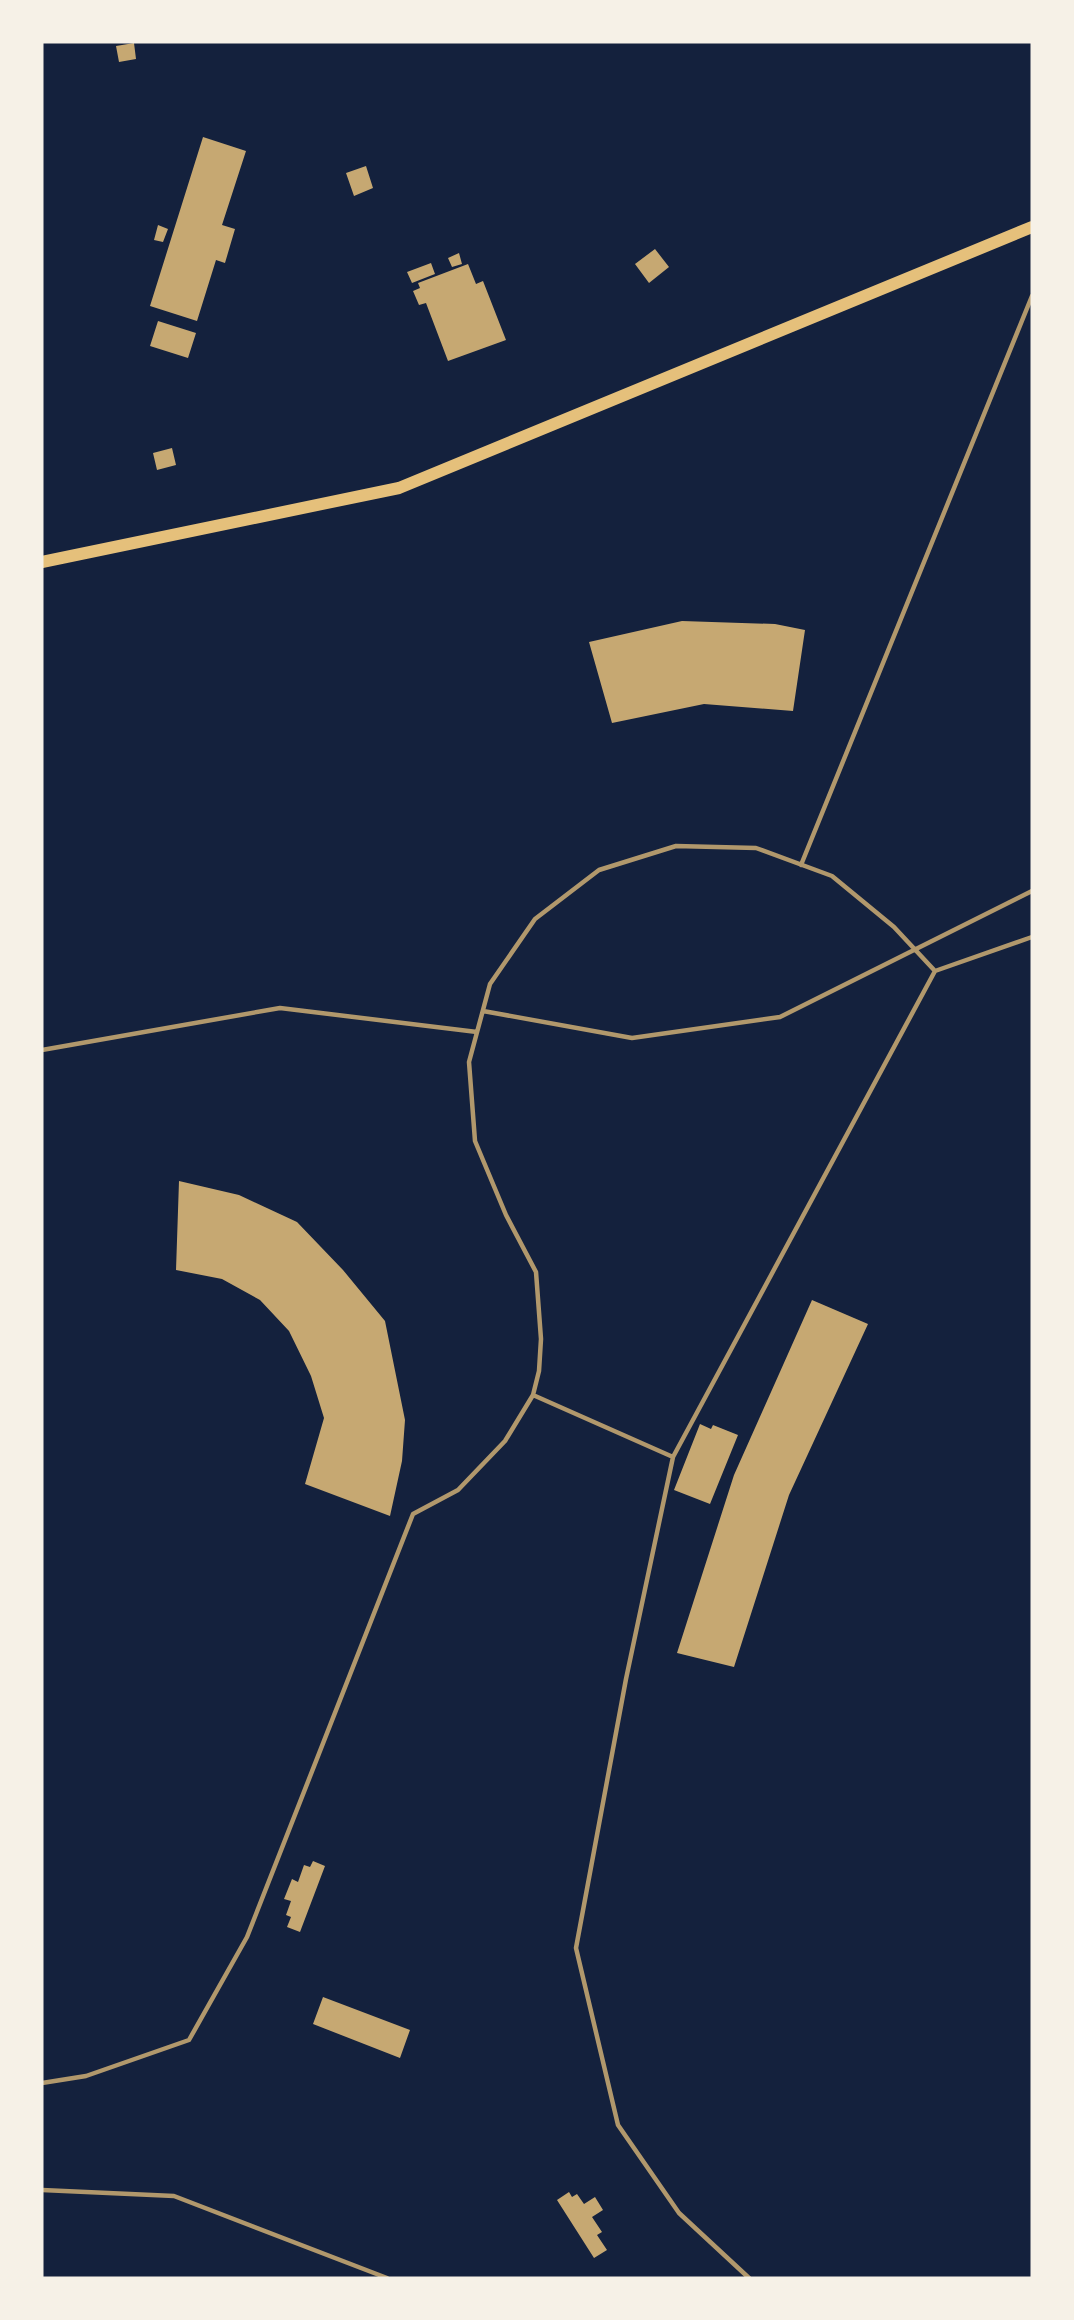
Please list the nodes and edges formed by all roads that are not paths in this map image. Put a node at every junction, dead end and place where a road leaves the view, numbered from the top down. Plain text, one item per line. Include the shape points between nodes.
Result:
1 (1032, 227) edge
2 (1032, 296) edge
3 (42, 562) edge
4 (801, 865) junction
5 (1032, 891) edge
6 (1032, 937) edge
7 (915, 950) junction
8 (935, 971) junction
9 (483, 1011) junction
10 (477, 1032) junction
11 (42, 1050) edge
12 (533, 1395) junction
13 (673, 1457) junction
14 (42, 2083) edge
15 (42, 2190) edge
16 (387, 2278) edge
17 (749, 2278) edge

1 - 3 main road via 399,488
2 - 4 lane
4 - 7 lane via 832,876 894,927
4 - 9 lane via 756,848 676,846 599,870 535,919 490,984
5 - 7 lane
6 - 8 lane
7 - 8 lane
7 - 9 lane via 780,1017 677,1032 632,1038
8 - 13 lane
9 - 10 lane
10 - 11 lane via 279,1008
10 - 12 lane via 469,1062 475,1141 506,1215 536,1272 541,1339
12 - 13 lane
12 - 14 lane via 505,1441 458,1490 413,1514 247,1937 189,2040 86,2076
13 - 17 lane via 626,1679 576,1948 618,2125 679,2213
15 - 16 lane via 174,2196

